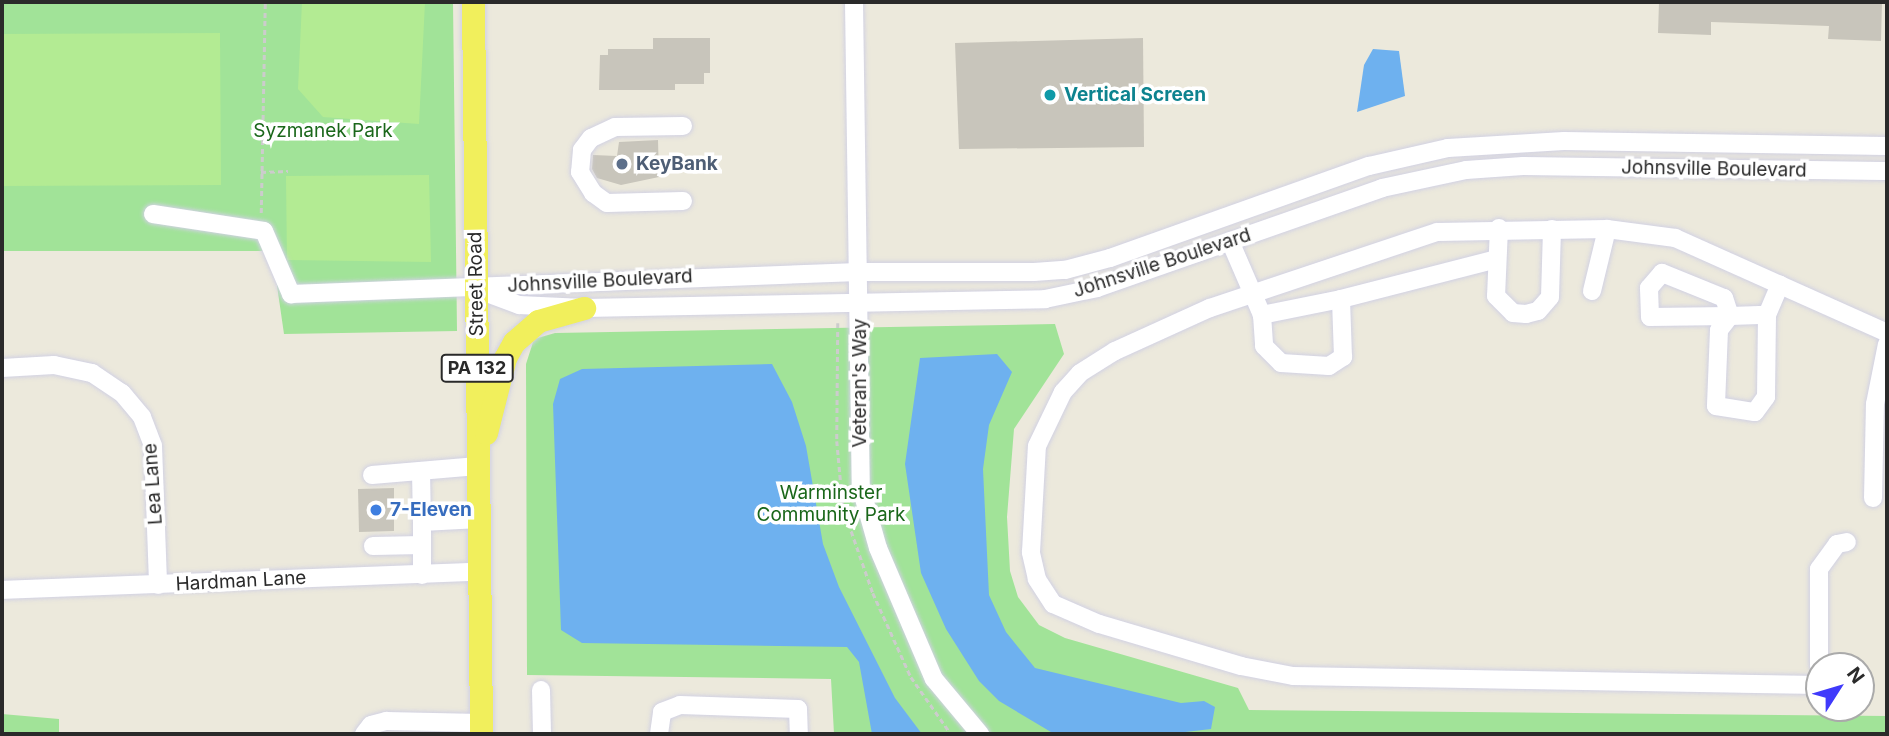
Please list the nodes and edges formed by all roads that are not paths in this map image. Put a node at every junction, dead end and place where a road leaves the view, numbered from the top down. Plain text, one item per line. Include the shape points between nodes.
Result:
1 (473, 2) edge
2 (854, 2) edge
3 (683, 126) dead end
4 (1887, 146) edge
5 (1887, 171) edge
6 (683, 201) dead end
7 (153, 214) dead end
8 (1499, 228) junction
9 (1552, 229) junction
10 (1607, 229) junction
11 (1230, 241) junction
12 (1497, 259) junction
13 (859, 272) junction
14 (1780, 285) junction
15 (476, 289) junction
16 (1592, 291) dead end
17 (1249, 294) junction
18 (1341, 299) junction
19 (860, 302) junction
20 (584, 308) junction
21 (1262, 315) junction
22 (1767, 315) junction
23 (1887, 332) edge
24 (1887, 344) edge
25 (2, 368) edge
26 (478, 467) junction
27 (421, 471) junction
28 (372, 475) dead end
29 (1873, 498) dead end
30 (479, 519) junction
31 (422, 522) junction
32 (1847, 542) dead end
33 (422, 545) junction
34 (373, 546) dead end
35 (480, 572) junction
36 (422, 575) junction
37 (158, 585) junction
38 (2, 590) edge
39 (1819, 652) edge
40 (1805, 685) edge
41 (541, 690) dead end
42 (426, 728) edge
43 (481, 729) edge
44 (364, 734) edge
45 (542, 734) edge
46 (659, 734) edge
47 (799, 734) edge
48 (980, 734) edge

1 - 15 main road, Street Road / PA 132
2 - 13 street, Veteran's Way
3 - 6 street via 615,127 592,138 582,150 580,172 593,193 607,203
4 - 13 street, Johnsville Boulevard via 1485,143 1369,166 1065,270
5 - 11 street, Johnsville Boulevard via 1522,166 1466,170 1382,188
7 - 15 street via 262,230 292,294
8 - 9 street
8 - 12 street
8 - 17 street via 1437,232
9 - 10 street
9 - 12 street via 1550,297 1538,311 1513,313 1502,304 1495,289
10 - 14 street via 1695,244
10 - 16 street
11 - 17 street
11 - 19 street, Johnsville Boulevard via 1097,288 1045,299
12 - 18 street
13 - 15 street, Johnsville Boulevard via 517,283
13 - 19 street, Veteran's Way
14 - 22 street
14 - 23 street
15 - 20 street, Johnsville Boulevard via 519,304
15 - 26 main road, Street Road / PA 132
17 - 21 street
17 - 40 street via 1104,357 1080,373 1052,407 1037,446 1031,552 1037,579 1053,604 1099,624 1241,666 1293,676
18 - 21 street
18 - 21 street via 1343,357 1329,366 1281,363 1264,346
19 - 20 street, Johnsville Boulevard
19 - 48 street, Veteran's Way via 860,467 869,520 934,679
20 - 26 main road via 538,321 514,342 505,358
22 - 22 street via 1766,397 1755,412 1716,406 1720,330 1730,317
24 - 29 street via 1875,404
25 - 37 street, Lea Lane via 74,368 107,382 133,405 153,446
26 - 27 street
26 - 30 main road, Street Road / PA 132
27 - 28 street
27 - 31 street
30 - 31 street
30 - 35 main road, Street Road / PA 132
31 - 33 street
32 - 39 street via 1837,544 1819,569
33 - 34 street
33 - 36 street
35 - 36 street, Hardman Lane
35 - 43 main road, Street Road / PA 132
36 - 37 street, Hardman Lane
37 - 38 street, Hardman Lane
41 - 45 street
42 - 43 street
42 - 44 street via 386,721 370,725
46 - 47 street via 662,712 680,705 799,709

